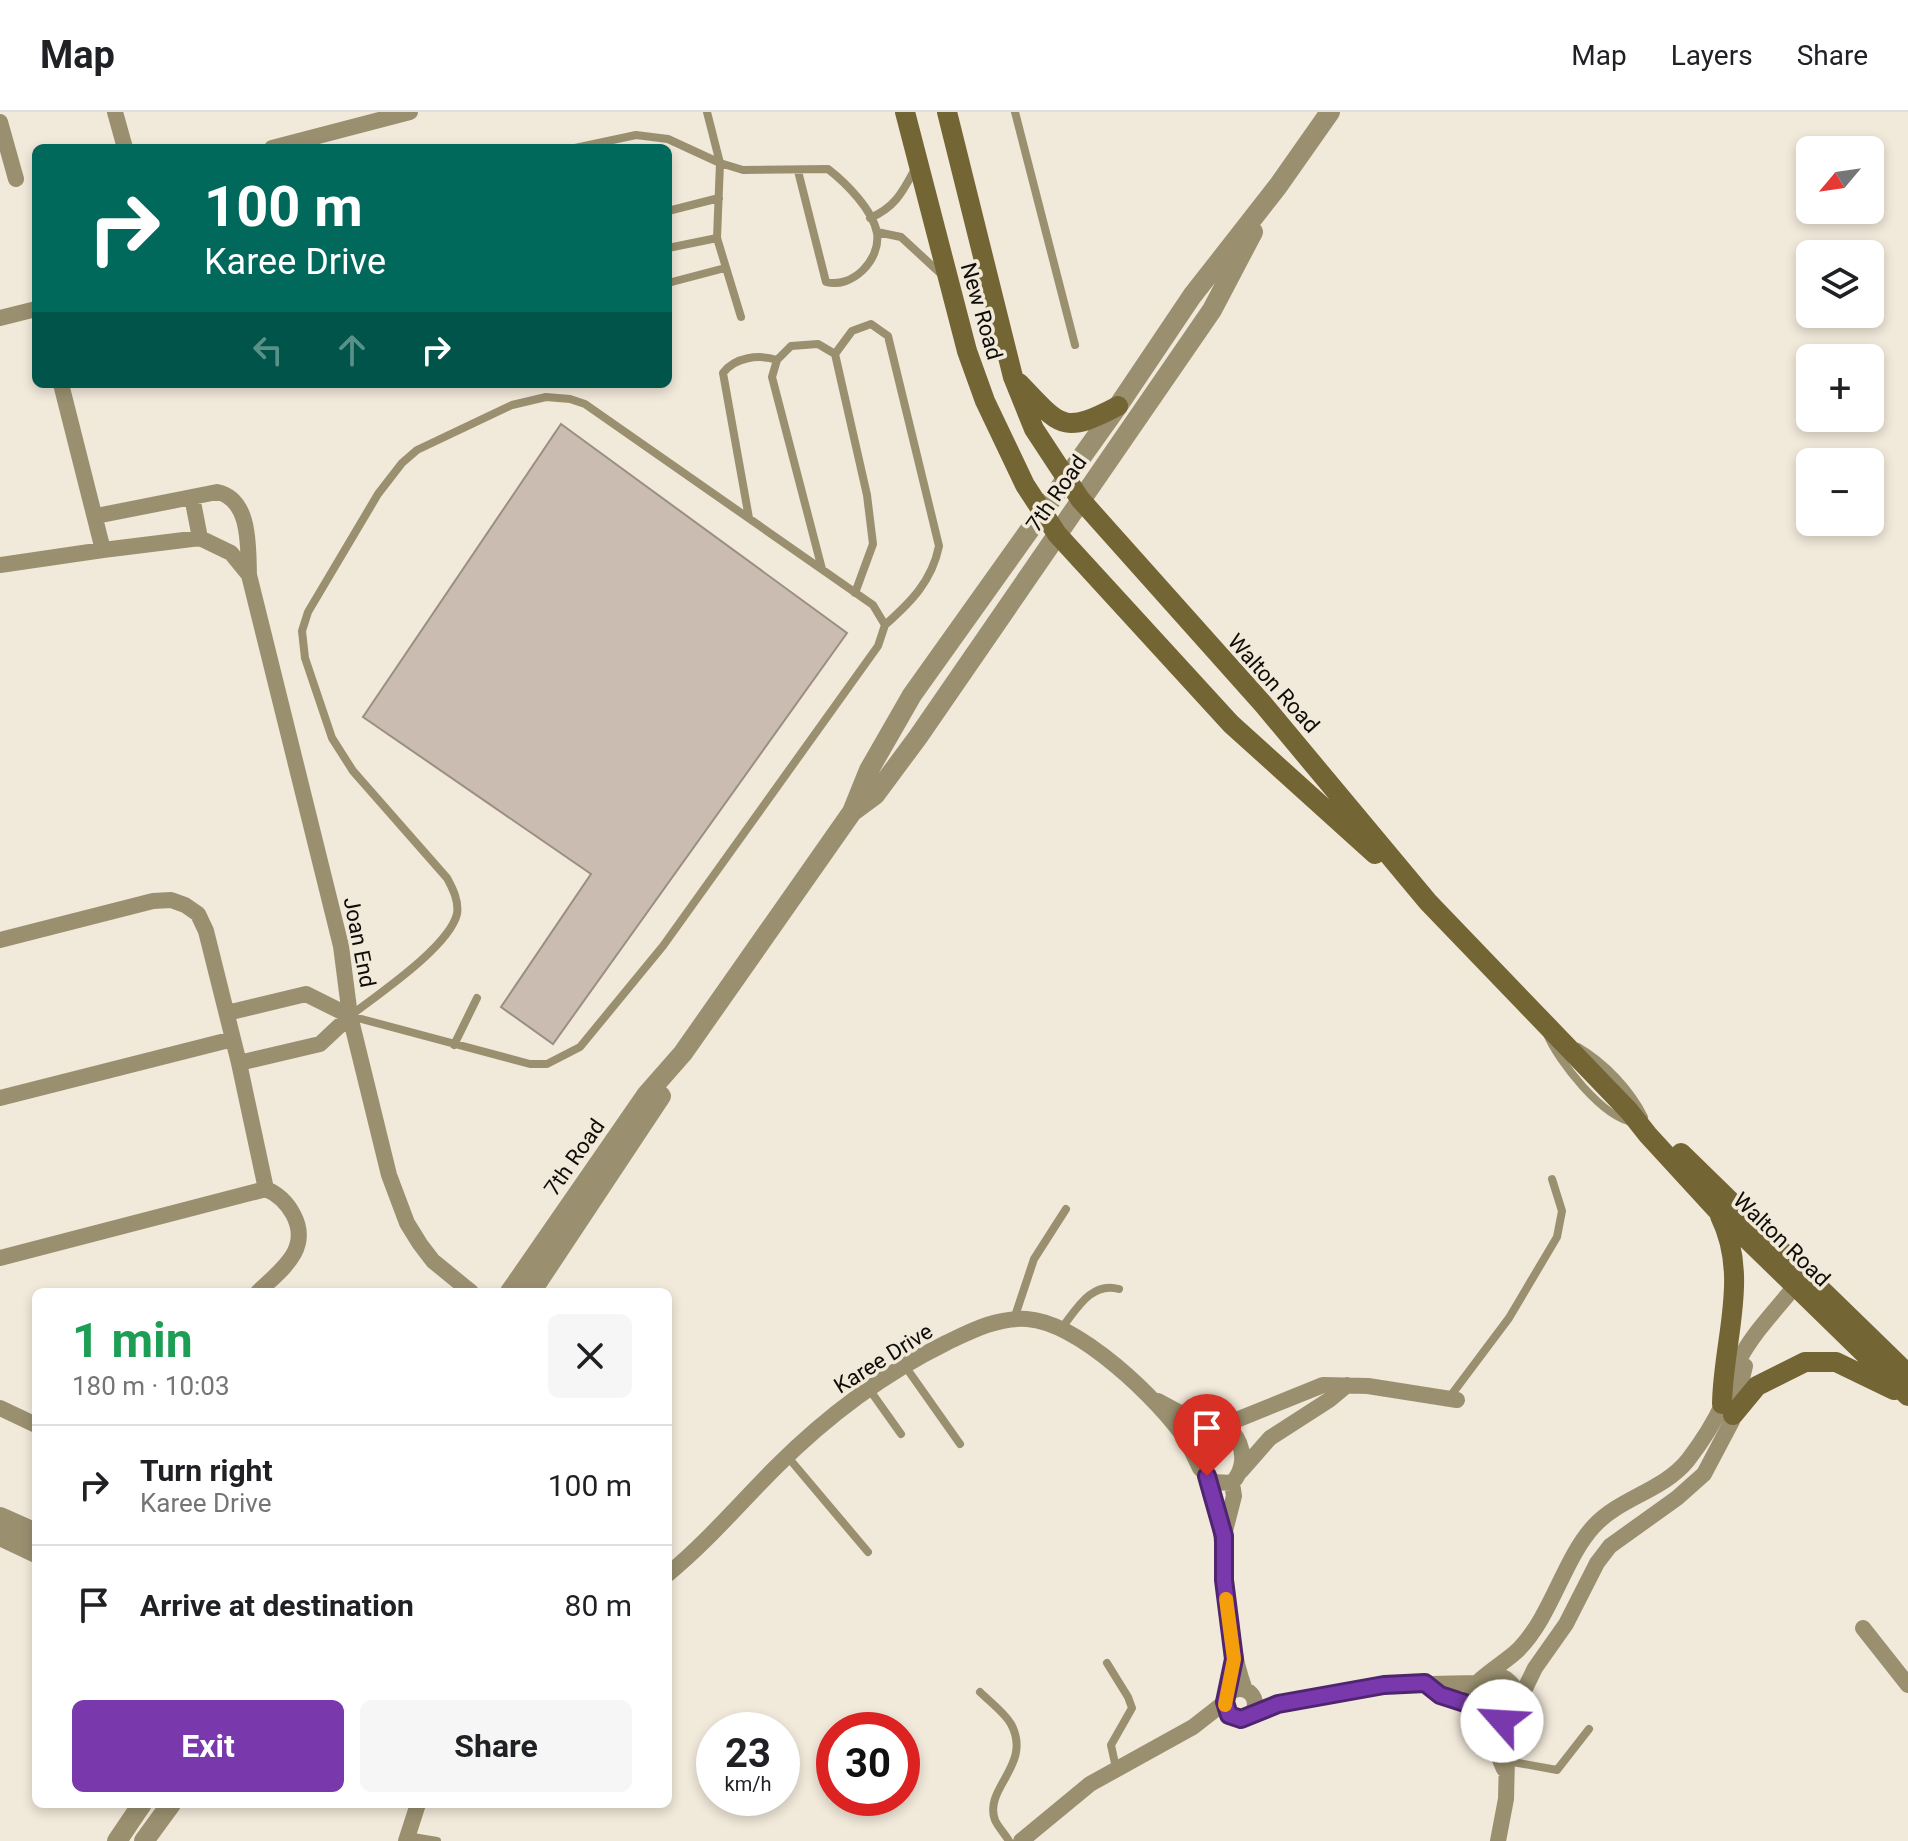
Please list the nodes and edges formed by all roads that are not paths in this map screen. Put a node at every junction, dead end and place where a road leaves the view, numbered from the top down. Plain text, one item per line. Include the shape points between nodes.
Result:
1 (115, 112) edge
2 (410, 112) edge
3 (707, 112) edge
4 (905, 112) edge
5 (947, 112) edge
6 (1015, 112) edge
7 (1330, 112) edge
8 (0, 122) edge
9 (124, 144) edge
10 (287, 144) edge
11 (594, 144) edge
12 (720, 163) junction
13 (918, 163) junction
14 (798, 171) junction
15 (16, 179) dead end
16 (1278, 186) junction
17 (719, 198) junction
18 (672, 210) edge
19 (870, 218) junction
20 (877, 232) junction
21 (717, 238) junction
22 (672, 247) edge
23 (725, 268) junction
24 (672, 282) edge
25 (948, 283) junction
26 (32, 310) edge
27 (741, 317) dead end
28 (0, 318) edge
29 (1075, 345) dead end
30 (835, 354) junction
31 (777, 360) junction
32 (1013, 377) junction
33 (62, 388) edge
34 (1118, 406) junction
35 (1067, 478) junction
36 (192, 497) junction
37 (1080, 499) junction
38 (1042, 512) junction
39 (96, 516) junction
40 (749, 518) junction
41 (1057, 534) junction
42 (200, 538) junction
43 (103, 550) junction
44 (0, 565) edge
45 (823, 570) junction
46 (249, 575) junction
47 (855, 593) junction
48 (885, 625) junction
49 (852, 812) junction
50 (1428, 902) junction
51 (0, 940) edge
52 (477, 998) dead end
53 (227, 1013) junction
54 (350, 1016) junction
55 (1540, 1019) junction
56 (233, 1039) junction
57 (454, 1045) junction
58 (683, 1053) junction
59 (239, 1063) junction
60 (0, 1098) edge
61 (1637, 1118) junction
62 (1552, 1179) dead end
63 (266, 1189) junction
64 (1715, 1208) junction
65 (1066, 1209) dead end
66 (0, 1258) edge
67 (1803, 1282) junction
68 (262, 1288) edge
69 (466, 1288) edge
70 (513, 1288) edge
71 (534, 1288) edge
72 (1119, 1289) dead end
73 (1013, 1320) junction
74 (1060, 1330) junction
75 (905, 1366) junction
76 (1908, 1374) edge
77 (1347, 1385) junction
78 (869, 1389) junction
79 (1908, 1397) edge
80 (1156, 1400) junction
81 (1453, 1400) joint
82 (1274, 1406) junction
83 (0, 1408) edge
84 (1728, 1410) junction
85 (32, 1423) edge
86 (1199, 1423) junction
87 (1224, 1425) junction
88 (1287, 1426) junction
89 (901, 1434) dead end
90 (1706, 1434) junction
91 (1187, 1441) junction
92 (960, 1444) dead end
93 (1722, 1444) junction
94 (787, 1456) junction
95 (1207, 1476) junction
96 (1237, 1477) junction
97 (0, 1517) edge
98 (32, 1531) edge
99 (0, 1536) edge
100 (1224, 1536) junction
101 (1585, 1540) junction
102 (32, 1551) edge
103 (868, 1552) dead end
104 (1604, 1554) junction
105 (672, 1570) edge
106 (1863, 1628) dead end
107 (1234, 1659) junction
108 (1107, 1663) dead end
109 (1491, 1674) junction
110 (1425, 1683) junction
111 (1476, 1683) junction
112 (1908, 1685) edge
113 (980, 1692) dead end
114 (1226, 1699) junction
115 (1250, 1701) junction
116 (1513, 1711) junction
117 (1477, 1712) junction
118 (1235, 1719) junction
119 (1193, 1727) junction
120 (1589, 1729) dead end
121 (1505, 1765) junction
122 (1116, 1768) junction
123 (139, 1808) edge
124 (168, 1808) edge
125 (417, 1808) edge
126 (406, 1838) edge
127 (117, 1841) edge
128 (144, 1841) edge
129 (437, 1841) edge
130 (1009, 1841) edge
131 (1021, 1841) edge
132 (1498, 1841) edge

1 - 9 street
2 - 10 street
3 - 12 lane
4 - 13 main road, New Road
5 - 32 main road, New Road
6 - 29 lane
7 - 16 street, 7th Road
8 - 15 street
11 - 12 lane via 636,135 668,139
12 - 14 lane via 743,170
12 - 17 lane
13 - 19 lane via 897,202
13 - 25 main road, New Road
14 - 19 lane via 828,169
14 - 20 lane via 826,282 860,274
16 - 34 street, 7th Road via 1192,296
16 - 37 street, 7th Road via 1212,310
17 - 18 lane
17 - 21 lane
19 - 20 lane
20 - 25 lane via 901,237
21 - 22 lane
21 - 23 lane
23 - 24 lane
23 - 27 lane
25 - 38 main road, New Road via 985,401
26 - 28 street
30 - 31 lane via 818,344 791,346
30 - 47 lane via 873,544
30 - 48 lane via 852,331 871,324 888,336 939,546 915,598
31 - 40 lane via 745,359 723,373
31 - 45 lane via 772,377
32 - 34 main road via 1067,424 1089,421
32 - 35 main road, New Road via 1034,429
33 - 39 street
34 - 35 street, 7th Road
35 - 37 main road, New Road
35 - 38 street, 7th Road
36 - 39 street, Joan End
36 - 42 street
36 - 46 street, Joan End via 217,492 236,503 247,539
37 - 41 street, 7th Road
37 - 50 main road, Walton Road via 1263,704
38 - 41 main road, New Road
38 - 49 street, 7th Road via 912,695 869,770
39 - 43 street
40 - 45 lane
40 - 54 lane via 585,404 570,399 546,397 512,405 417,450 390,476 308,612 302,631 305,658 332,738 379,803 447,878 456,895 457,914 418,963
41 - 49 street, 7th Road via 890,775
41 - 50 main road, Walton Road via 1231,724
42 - 43 street
42 - 46 street via 231,553
43 - 44 street
45 - 47 lane
46 - 54 street, Joan End via 341,946
47 - 48 lane via 873,605
48 - 57 lane via 878,646 672,934 580,1047 547,1064 530,1064
49 - 58 street, 7th Road
50 - 55 main road, Walton Road
51 - 53 street via 171,900 198,914
52 - 57 lane
53 - 54 street via 306,994
53 - 56 street
54 - 57 lane
54 - 59 street via 320,1044
54 - 69 street, Joan End via 389,1175 407,1223 433,1261
55 - 61 main road, Walton Road
55 - 61 lane via 1559,1059 1611,1112 1627,1121
56 - 59 street
56 - 60 street
58 - 70 street, 7th Road via 647,1094
58 - 71 street, 7th Road via 658,1103
59 - 63 street
61 - 64 main road, Walton Road
61 - 67 main road, Walton Road
62 - 81 lane via 1562,1211 1557,1237
63 - 66 street
63 - 68 street via 290,1210 299,1226 300,1245
64 - 67 main road, Walton Road
64 - 84 main road via 1728,1233 1736,1275
65 - 73 lane via 1034,1259
67 - 76 main road, Walton Road
67 - 79 main road, Walton Road
67 - 84 street via 1753,1335 1732,1373
72 - 74 lane via 1108,1286 1092,1292
73 - 74 street, Karee Drive via 1049,1323
73 - 75 street, Karee Drive via 970,1332
74 - 80 street, Karee Drive
75 - 78 street, Karee Drive
75 - 92 lane
77 - 81 street
77 - 82 street via 1323,1385
77 - 88 street
78 - 89 lane
78 - 94 street, Karee Drive
79 - 84 main road via 1836,1362 1805,1362 1757,1386
80 - 86 street, Karee Drive
80 - 91 street, Karee Drive
82 - 87 street
82 - 88 street
83 - 85 street
84 - 90 street
84 - 93 street
86 - 87 street via 1212,1420
86 - 91 street
87 - 96 street via 1244,1457
88 - 96 street
90 - 93 street
90 - 101 street via 1659,1487 1612,1511
91 - 95 street
93 - 104 street via 1704,1474
94 - 103 lane
94 - 105 street, Karee Drive
95 - 96 street via 1218,1484
95 - 100 street
96 - 100 street
97 - 98 street
99 - 102 street
100 - 107 street
101 - 104 street
101 - 109 street via 1543,1618
104 - 116 street
106 - 112 street
107 - 114 street
107 - 115 street
108 - 122 lane via 1132,1708 1111,1745
109 - 111 street
109 - 116 street via 1512,1682 1518,1697
110 - 111 street
110 - 115 street via 1278,1704
110 - 117 street
111 - 117 street via 1470,1694
113 - 130 lane via 1010,1721 1017,1743 1016,1760 994,1809
114 - 115 street via 1232,1691
114 - 118 street
114 - 119 street
115 - 118 street via 1241,1719
116 - 117 street via 1495,1722
116 - 121 street
117 - 121 street
118 - 119 street
119 - 122 street
120 - 121 lane via 1557,1770
121 - 132 street via 1506,1799
122 - 131 street
123 - 127 street
124 - 128 street
125 - 126 street
126 - 129 lane

